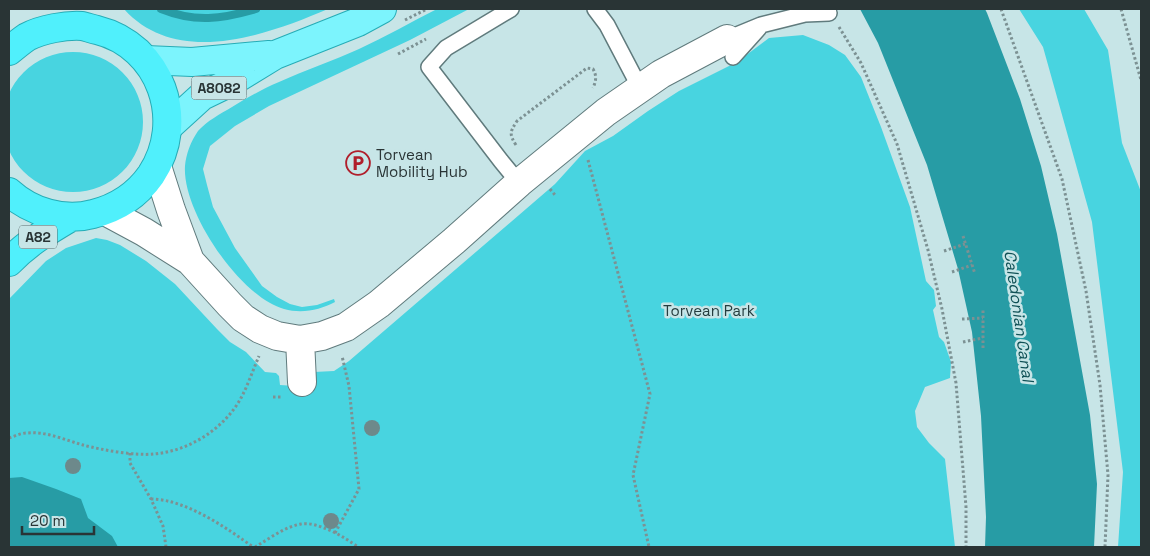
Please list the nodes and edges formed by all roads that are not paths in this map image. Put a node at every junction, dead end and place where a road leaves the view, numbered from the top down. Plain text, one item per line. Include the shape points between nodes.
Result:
1 (43, 9) edge
2 (95, 9) edge
3 (382, 9) edge
4 (511, 9) edge
5 (595, 9) edge
6 (829, 13) road end
7 (109, 33) junction
8 (18, 44) edge
9 (730, 48) joint
10 (275, 55) junction
11 (146, 60) junction
12 (640, 88) junction
13 (168, 127) junction
14 (157, 166) junction
15 (519, 183) junction
16 (9, 192) edge
17 (105, 211) junction
18 (71, 217) junction
19 (190, 261) junction
20 (9, 262) edge
21 (300, 340) junction
22 (302, 382) dead end

1 - 8 highway
2 - 7 highway
3 - 10 main road, A8082
4 - 15 lane via 446,48 430,68
5 - 12 lane via 607,25
6 - 9 lane via 804,14 761,25
7 - 8 highway via 82,26 54,28
7 - 11 highway via 129,44
9 - 12 street via 661,74
10 - 11 main road, A8082 via 192,62
10 - 13 main road, A8082 via 202,96
11 - 13 highway via 159,80 166,103
12 - 15 street
13 - 14 highway via 165,147
14 - 17 highway via 144,185
14 - 19 street
15 - 21 street via 367,313 346,327
16 - 18 highway via 33,209
17 - 18 highway
17 - 19 street
18 - 20 highway, A82 via 22,249
19 - 21 street via 243,318 277,336
21 - 22 street

